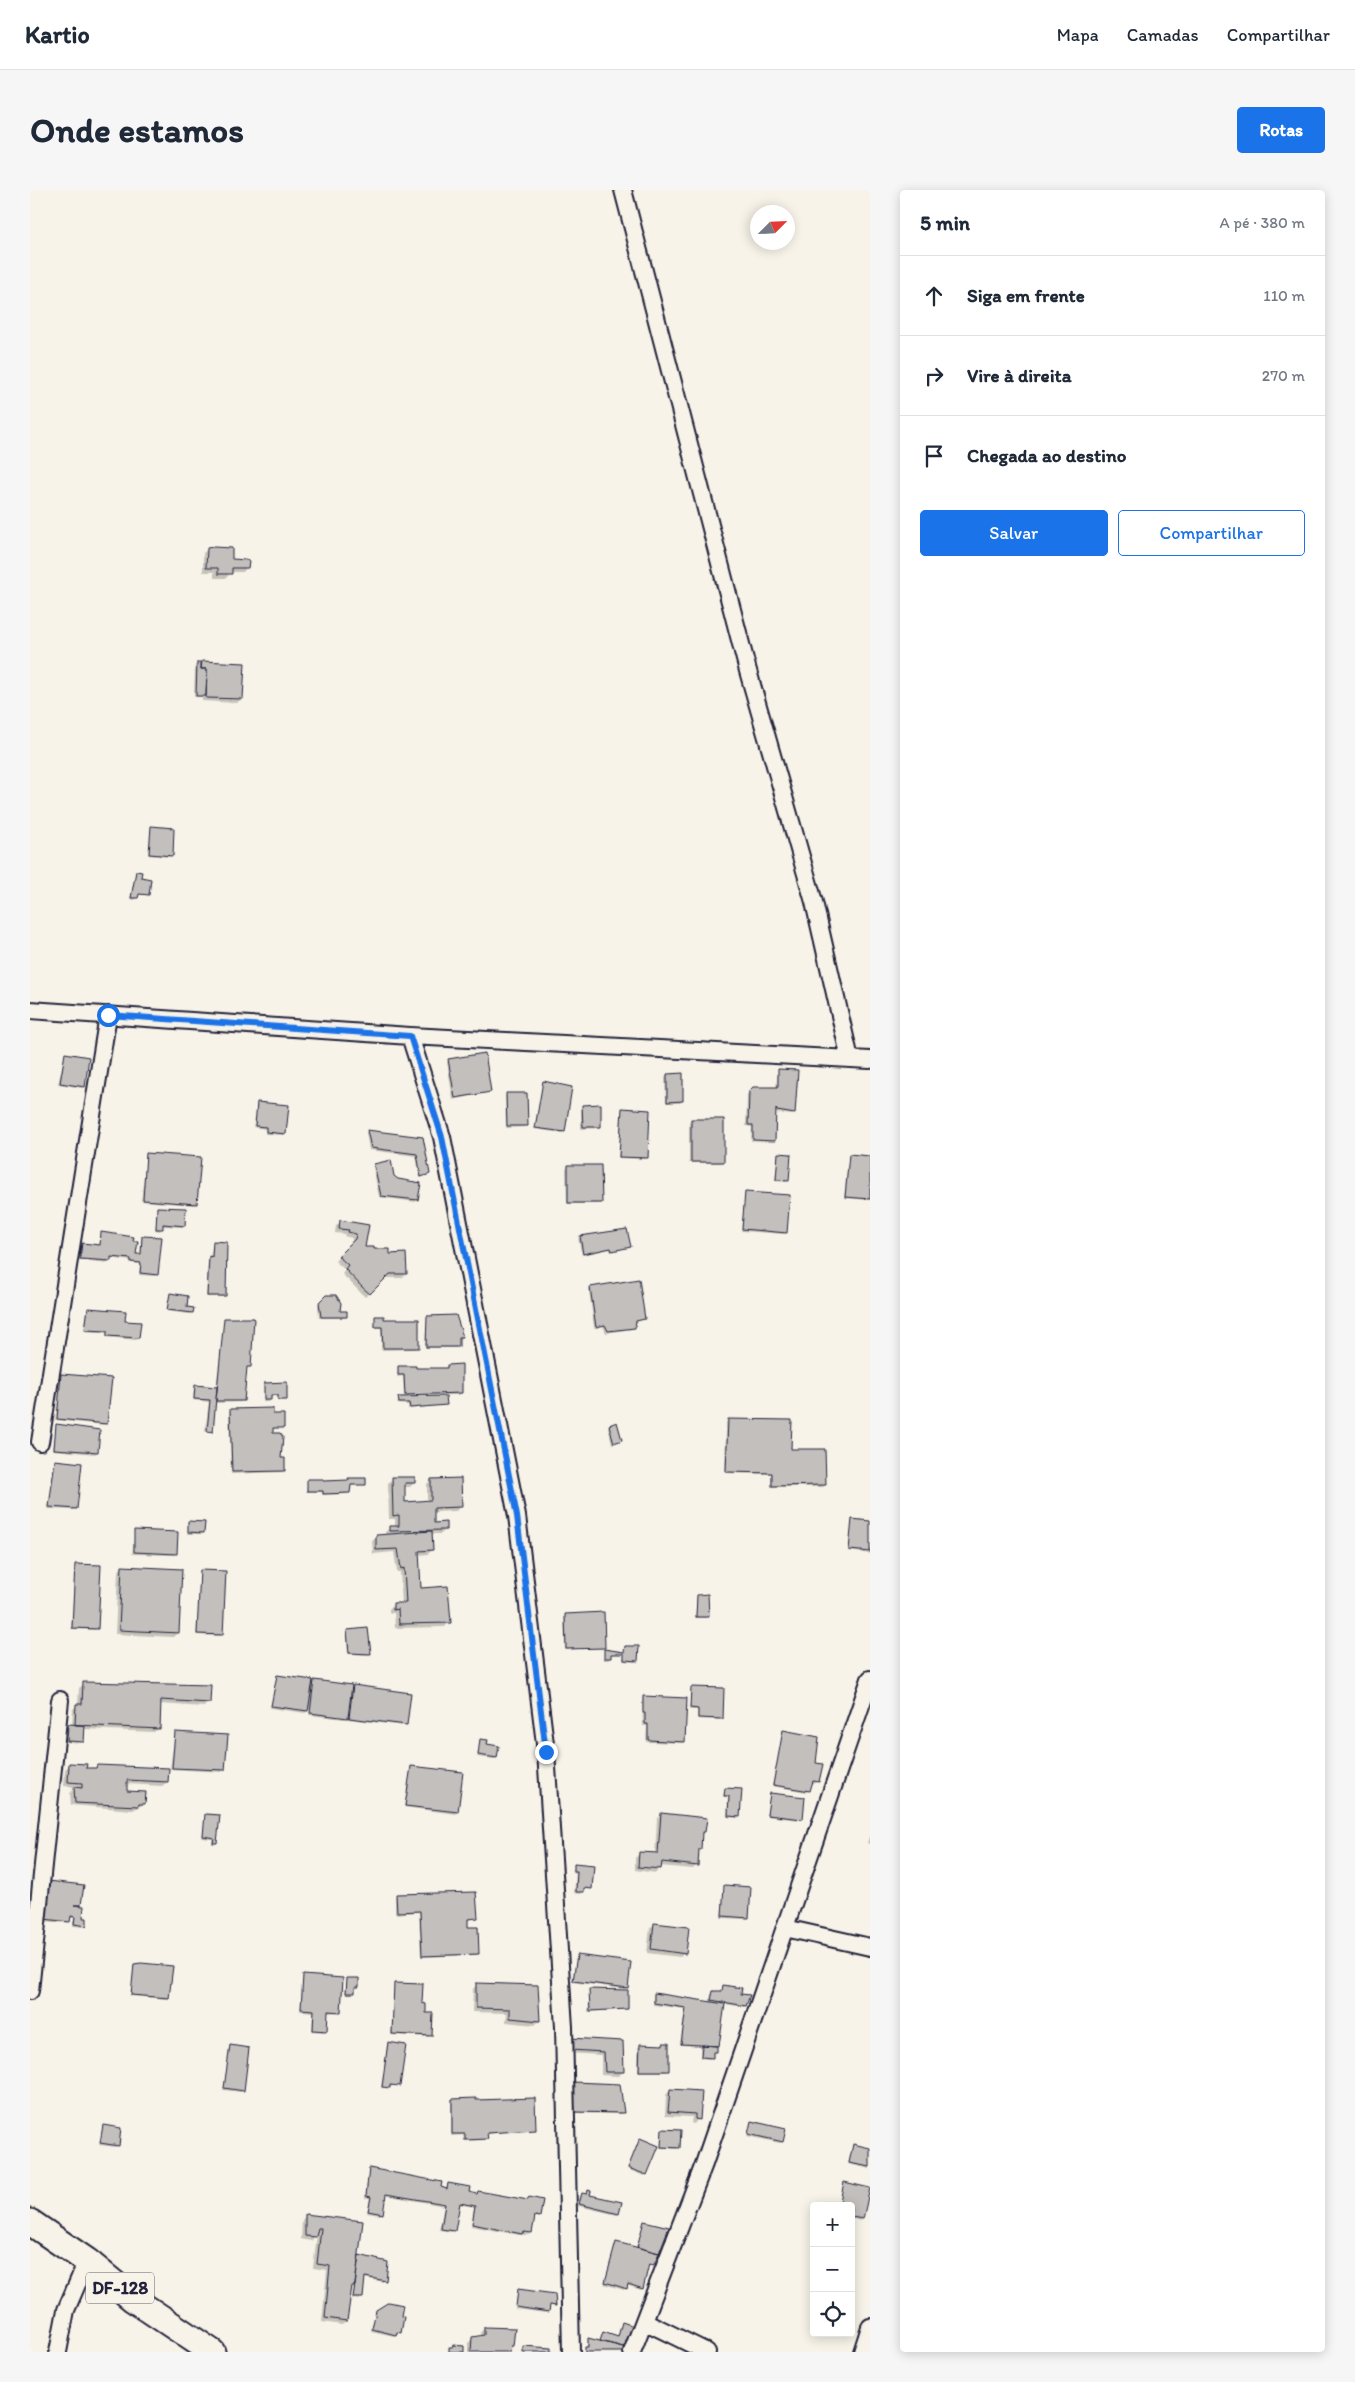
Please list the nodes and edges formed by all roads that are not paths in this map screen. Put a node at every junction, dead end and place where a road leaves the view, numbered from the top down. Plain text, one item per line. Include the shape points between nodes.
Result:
1 (623, 190) edge
2 (30, 1010) edge
3 (108, 1015) junction
4 (410, 1036) junction
5 (850, 1059) junction
6 (870, 1060) edge
7 (40, 1442) dead end
8 (870, 1679) edge
9 (60, 1700) dead end
10 (785, 1928) junction
11 (870, 1946) edge
12 (30, 1991) edge
13 (30, 2222) edge
14 (87, 2261) junction
15 (644, 2321) junction
16 (870, 2327) edge
17 (58, 2352) edge
18 (212, 2352) edge
19 (571, 2352) edge
20 (632, 2352) edge
21 (708, 2352) edge
22 (862, 2352) edge

1 - 5 street via 748,671 814,902
2 - 3 street
3 - 4 street
3 - 7 street
4 - 5 street
4 - 19 street via 442,1137 517,1516 546,1752 564,2027
5 - 6 street
8 - 10 street
9 - 12 street
10 - 11 street
10 - 15 street via 704,2164
13 - 14 main road, DF-128 / DF-128
14 - 17 street via 66,2310
14 - 18 main road, DF-128 / DF-128 via 133,2299
15 - 20 street
15 - 21 street
16 - 22 street

